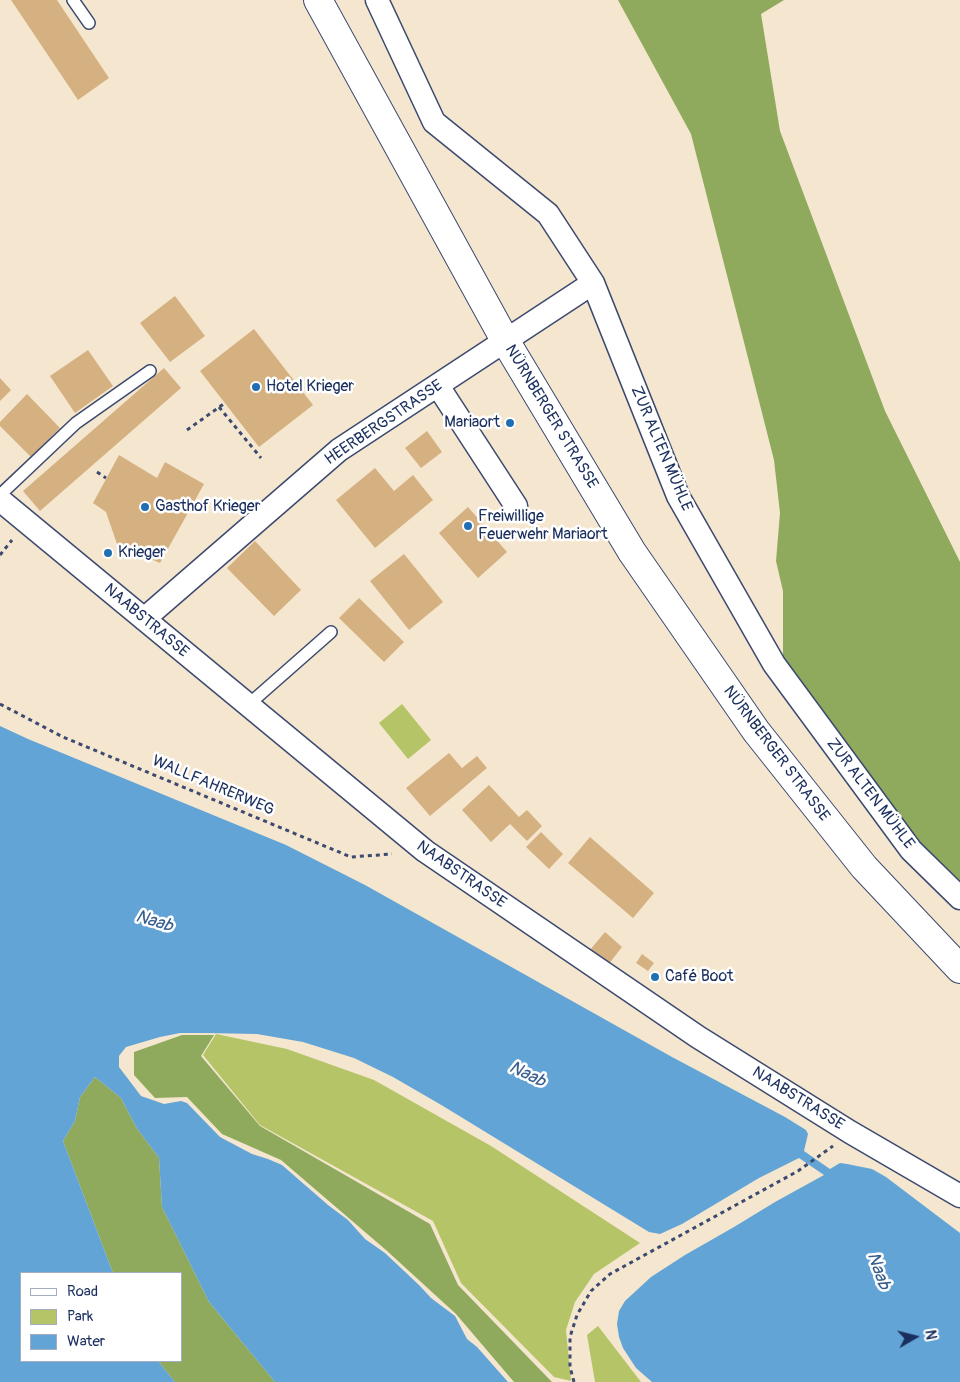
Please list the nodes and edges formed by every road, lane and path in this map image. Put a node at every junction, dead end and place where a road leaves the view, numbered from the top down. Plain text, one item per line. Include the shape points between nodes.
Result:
1 (73, 0) edge
2 (318, 0) edge
3 (377, 0) edge
4 (89, 23) dead end
5 (593, 283) junction
6 (506, 342) junction
7 (150, 371) dead end
8 (438, 386) junction
9 (225, 402) dead end
10 (219, 407) junction
11 (187, 430) dead end
12 (260, 458) dead end
13 (97, 472) dead end
14 (106, 478) dead end
15 (0, 495) edge
16 (0, 500) edge
17 (516, 506) dead end
18 (144, 619) junction
19 (331, 632) dead end
20 (0, 704) edge
21 (248, 705) junction
22 (425, 851) junction
23 (960, 898) edge
24 (960, 969) edge
25 (824, 1154) dead end
26 (960, 1196) edge
27 (574, 1382) edge

1 - 4 lane
2 - 6 main road, NÜRNBERGER STRASSE
3 - 5 street, ZUR ALTEN MÜHLE via 434,122 548,214
5 - 6 street, HEERBERGSTRASSE
5 - 23 street, ZUR ALTEN MÜHLE via 678,496 774,664 912,850
6 - 8 street, HEERBERGSTRASSE
6 - 24 main road, NÜRNBERGER STRASSE via 632,552 756,731 864,867
7 - 15 lane via 76,423
8 - 17 street
8 - 18 street, HEERBERGSTRASSE via 339,450
9 - 10 path
10 - 11 path
10 - 12 path
13 - 14 path
16 - 18 street, NAABSTRASSE
18 - 21 street, NAABSTRASSE
19 - 21 lane
20 - 22 path, WALLFAHRERWEG via 63,736 351,856
21 - 22 street, NAABSTRASSE
22 - 26 street, NAABSTRASSE via 698,1037
25 - 27 path via 610,1274 591,1291 570,1337 570,1367

